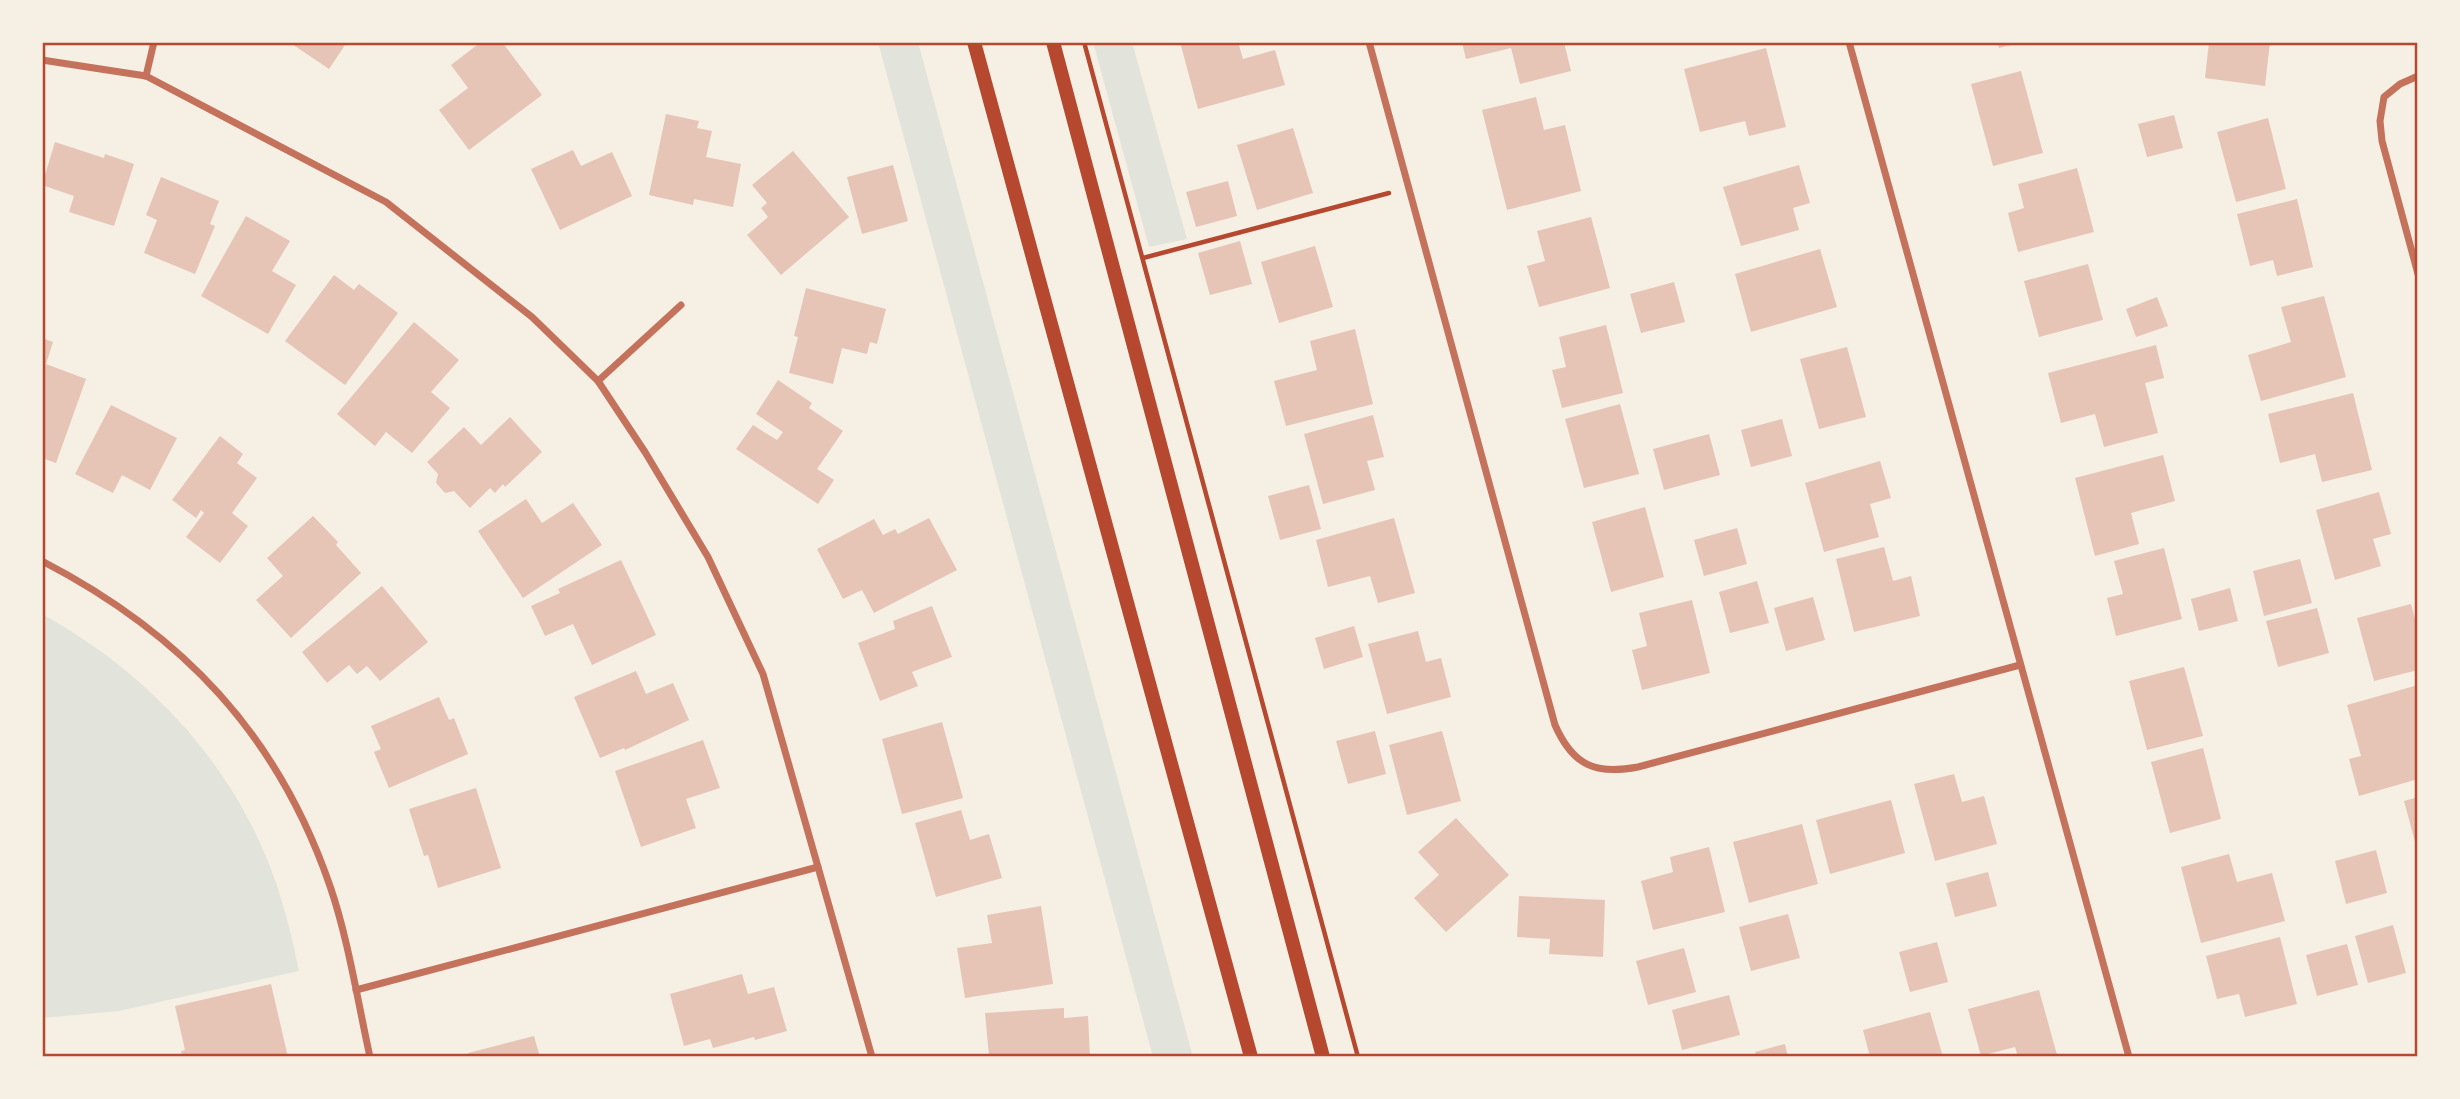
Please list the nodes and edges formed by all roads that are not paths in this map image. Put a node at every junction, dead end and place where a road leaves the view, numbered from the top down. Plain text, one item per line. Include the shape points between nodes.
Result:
1 (154, 42) edge
2 (975, 42) edge
3 (1053, 42) edge
4 (1369, 42) edge
5 (1849, 42) edge
6 (42, 60) edge
7 (146, 76) junction
8 (2418, 76) edge
9 (2418, 274) edge
10 (681, 305) dead end
11 (598, 381) junction
12 (42, 561) edge
13 (2020, 665) junction
14 (818, 867) junction
15 (356, 990) junction
16 (370, 1057) edge
17 (872, 1057) edge
18 (1251, 1057) edge
19 (1323, 1057) edge
20 (2129, 1057) edge

1 - 7 street
2 - 18 main road
3 - 19 main road
4 - 13 street via 1555,725 1574,756 1604,771 1638,767
5 - 13 street
6 - 7 street
7 - 11 street via 386,202 532,317
8 - 9 street via 2384,97 2380,121
10 - 11 street
11 - 14 street via 708,556 763,674
12 - 15 street via 135,616 179,652 219,692 254,737 311,835 331,889
13 - 20 street
14 - 15 street
14 - 17 street
15 - 16 street

